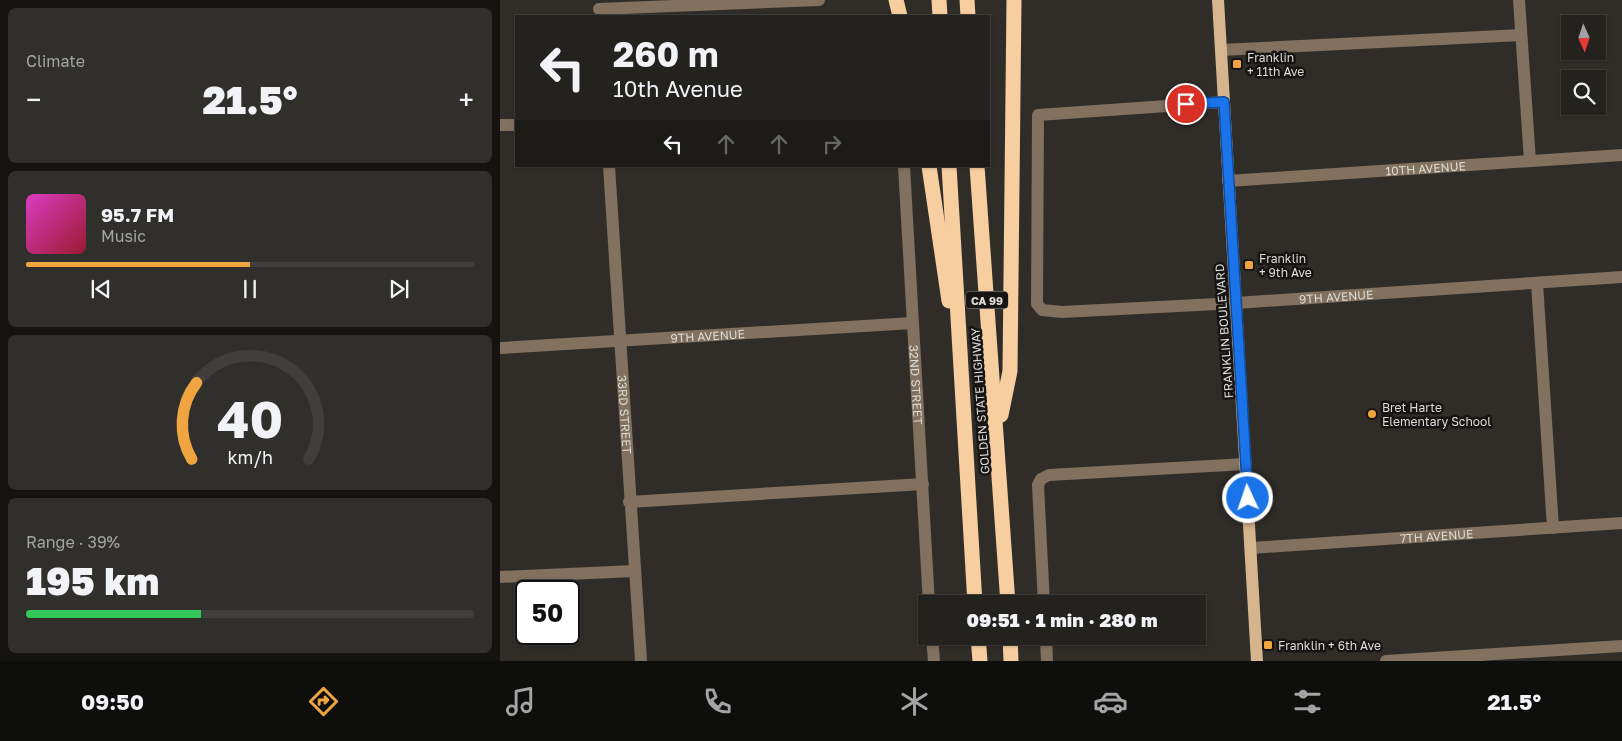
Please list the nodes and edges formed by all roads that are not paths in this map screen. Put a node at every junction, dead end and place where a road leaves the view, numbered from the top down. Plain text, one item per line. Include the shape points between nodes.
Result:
1 (820, 0) edge
2 (896, 0) edge
3 (939, 0) edge
4 (967, 0) edge
5 (1014, 0) edge
6 (1218, 0) edge
7 (1519, 0) edge
8 (599, 8) edge
9 (900, 15) edge
10 (940, 15) edge
11 (968, 15) edge
12 (1521, 35) junction
13 (1221, 50) junction
14 (1224, 102) junction
15 (500, 125) edge
16 (515, 125) edge
17 (1622, 155) edge
18 (1530, 161) junction
19 (609, 167) edge
20 (904, 167) edge
21 (929, 167) edge
22 (949, 167) edge
23 (977, 167) edge
24 (1228, 181) junction
25 (1622, 277) edge
26 (1537, 283) junction
27 (1236, 303) junction
28 (913, 323) junction
29 (620, 341) junction
30 (500, 348) edge
31 (964, 395) junction
32 (997, 434) junction
33 (1246, 464) junction
34 (922, 484) junction
35 (629, 502) junction
36 (1622, 524) edge
37 (1553, 528) junction
38 (1251, 548) junction
39 (634, 571) junction
40 (500, 577) edge
41 (928, 595) edge
42 (975, 595) edge
43 (1007, 595) edge
44 (1044, 595) edge
45 (933, 645) edge
46 (979, 645) edge
47 (1011, 645) edge
48 (1046, 645) edge
49 (1622, 646) edge
50 (641, 661) edge
51 (934, 661) edge
52 (980, 661) edge
53 (1012, 661) edge
54 (1047, 661) edge
55 (1257, 661) edge
56 (1386, 661) edge

1 - 8 street
2 - 9 highway
3 - 10 highway
4 - 11 highway
5 - 32 highway via 1010,371
6 - 13 main road, FRANKLIN BOULEVARD
7 - 12 street
12 - 13 street
12 - 18 street
13 - 14 main road, FRANKLIN BOULEVARD
14 - 24 main road, FRANKLIN BOULEVARD
14 - 27 street, 9TH AVENUE via 1038,115 1037,304 1042,310 1050,311
15 - 16 street
17 - 18 street, 10TH AVENUE
18 - 24 street, 10TH AVENUE
19 - 29 street, 33RD STREET
20 - 28 street, 32ND STREET
21 - 31 highway
22 - 31 highway, GOLDEN STATE HIGHWAY / CA 99
23 - 32 highway, GOLDEN STATE HIGHWAY / CA 99
24 - 27 main road, FRANKLIN BOULEVARD
25 - 26 street, 9TH AVENUE
26 - 27 street, 9TH AVENUE
26 - 37 street
27 - 33 main road, FRANKLIN BOULEVARD
28 - 29 street, 9TH AVENUE
28 - 34 street, 32ND STREET
29 - 30 street, 9TH AVENUE
29 - 35 street, 33RD STREET
31 - 42 highway, GOLDEN STATE HIGHWAY / CA 99
32 - 43 highway, GOLDEN STATE HIGHWAY / CA 99
33 - 38 main road, FRANKLIN BOULEVARD
33 - 44 street via 1050,475 1041,479 1038,485
34 - 35 street
34 - 41 street, 32ND STREET
35 - 39 street, 33RD STREET
36 - 37 street, 7TH AVENUE
37 - 38 street, 7TH AVENUE
38 - 55 main road, FRANKLIN BOULEVARD
39 - 40 street
39 - 50 street, 33RD STREET
45 - 51 street
46 - 52 highway
47 - 53 highway
48 - 54 street
49 - 56 street

